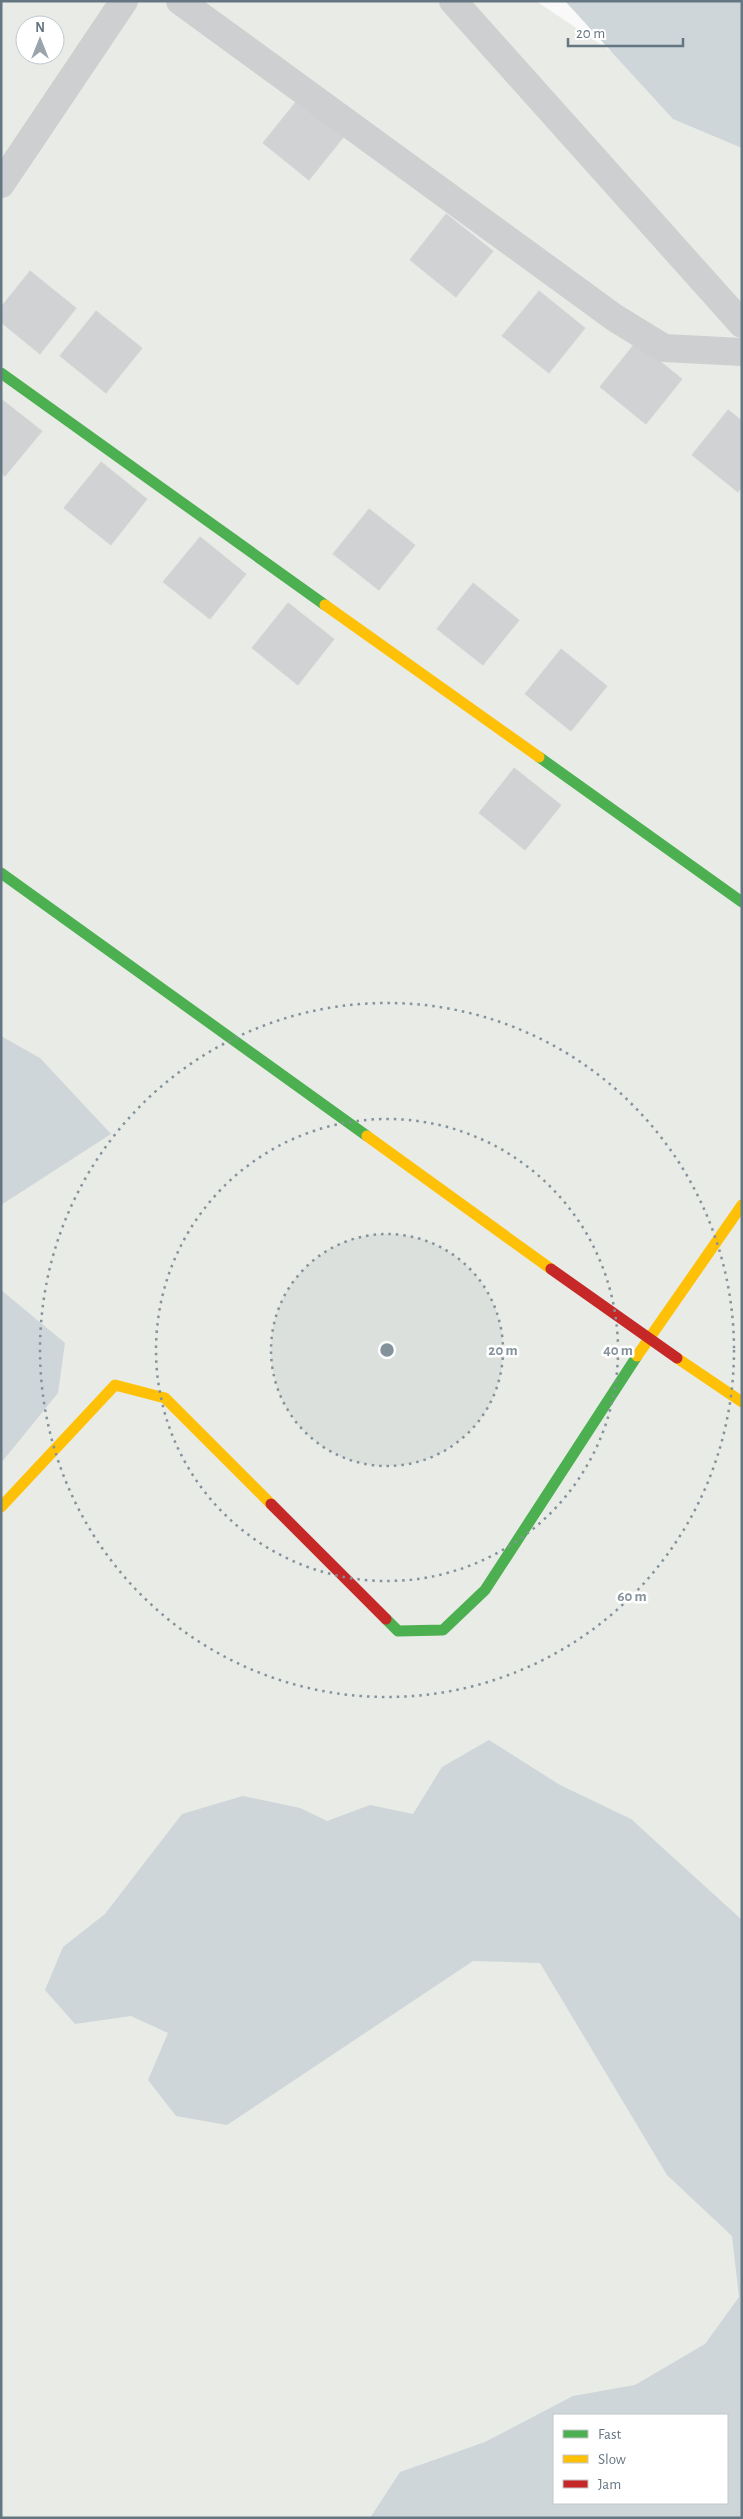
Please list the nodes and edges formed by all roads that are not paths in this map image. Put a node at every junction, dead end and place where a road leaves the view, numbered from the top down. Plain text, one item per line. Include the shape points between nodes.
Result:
1 (124, 1) edge
2 (180, 1) edge
3 (452, 1) edge
4 (1, 184) edge
5 (742, 324) edge
6 (742, 352) edge
7 (1, 373) edge
8 (1, 873) edge
9 (742, 902) edge
10 (742, 1205) edge
11 (648, 1339) junction
12 (742, 1402) edge
13 (1, 1507) edge

1 - 4 street
2 - 6 street via 616,318 664,348
3 - 5 street
7 - 9 street
8 - 11 street
10 - 11 street
11 - 12 street
11 - 13 street via 485,1590 444,1630 398,1631 165,1398 115,1385

